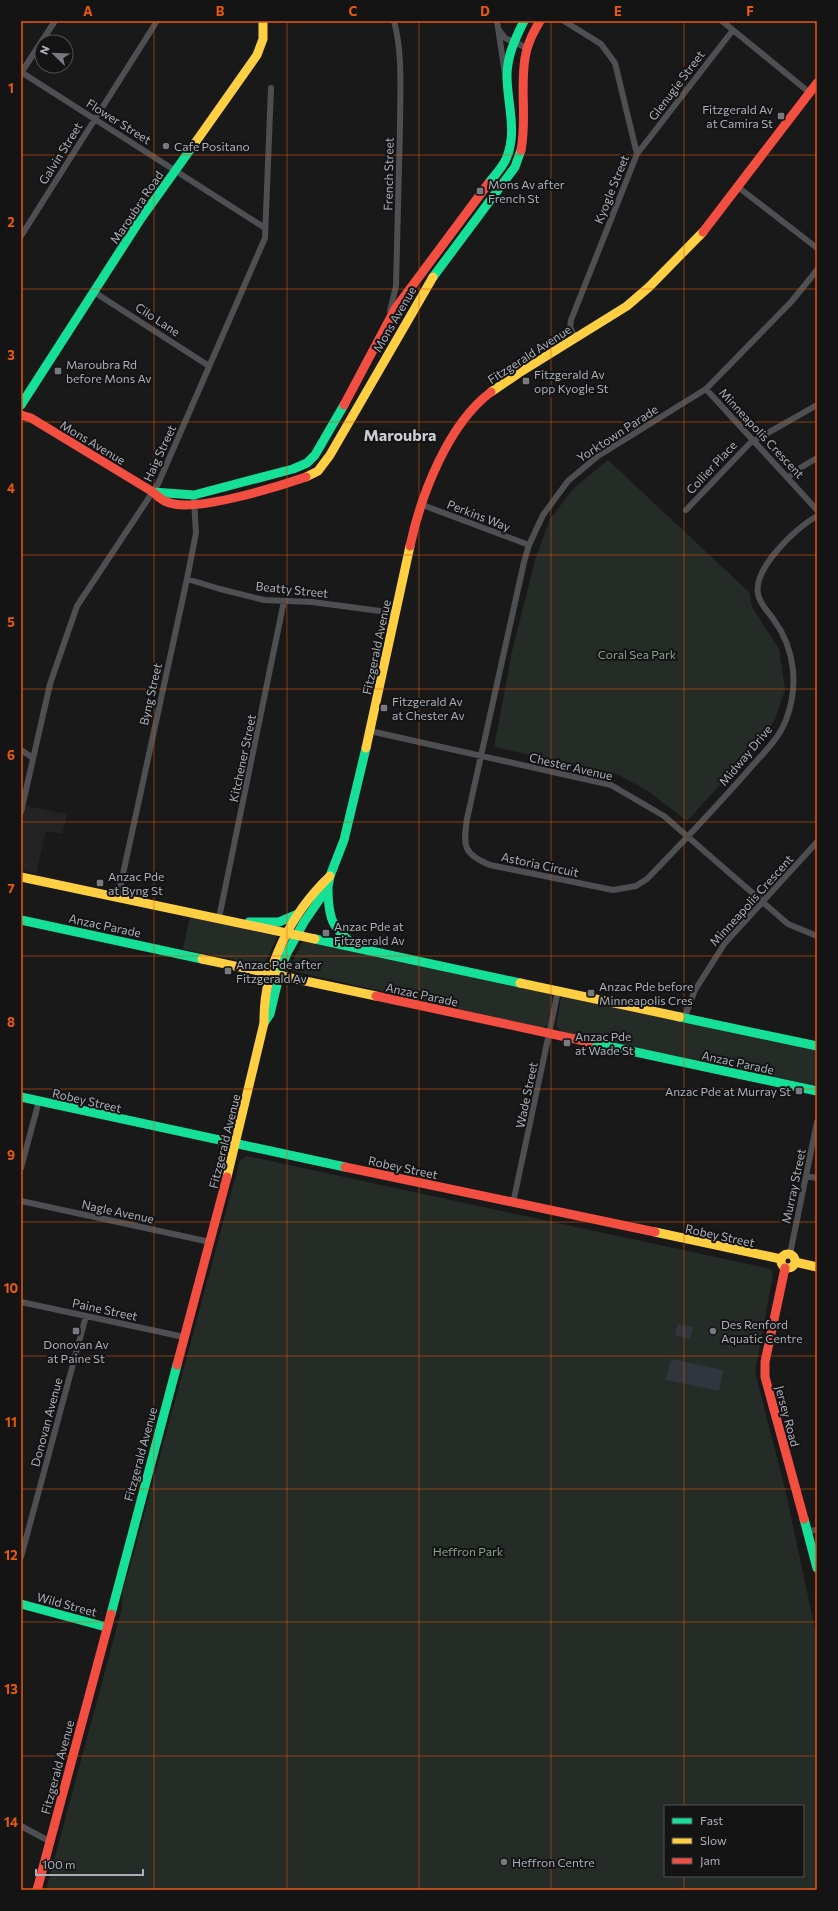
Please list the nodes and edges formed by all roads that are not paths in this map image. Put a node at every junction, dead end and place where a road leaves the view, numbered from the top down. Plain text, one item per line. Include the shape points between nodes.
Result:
1 (55, 21) edge
2 (157, 21) edge
3 (263, 21) edge
4 (394, 21) edge
5 (497, 21) edge
6 (524, 21) edge
7 (540, 21) edge
8 (564, 21) edge
9 (722, 21) edge
10 (498, 30) junction
11 (733, 30) junction
12 (514, 42) junction
13 (527, 48) junction
14 (21, 73) edge
15 (817, 83) edge
16 (271, 88) dead end
17 (508, 93) junction
18 (810, 93) junction
19 (94, 119) junction
20 (637, 154) junction
21 (176, 170) junction
22 (738, 187) junction
23 (265, 228) junction
24 (21, 236) edge
25 (817, 248) edge
26 (817, 270) edge
27 (94, 292) junction
28 (385, 326) junction
29 (575, 338) junction
30 (209, 366) junction
31 (706, 389) junction
32 (21, 405) edge
33 (817, 405) edge
34 (21, 415) edge
35 (753, 441) junction
36 (817, 458) edge
37 (788, 478) junction
38 (153, 492) junction
39 (194, 495) junction
40 (420, 504) junction
41 (195, 505) junction
42 (686, 510) dead end
43 (817, 510) edge
44 (817, 516) edge
45 (529, 545) junction
46 (187, 579) junction
47 (284, 601) junction
48 (396, 613) junction
49 (370, 731) junction
50 (21, 750) edge
51 (481, 756) junction
52 (33, 758) junction
53 (21, 812) edge
54 (688, 836) junction
55 (817, 842) edge
56 (330, 876) junction
57 (21, 877) edge
58 (328, 887) junction
59 (118, 897) junction
60 (762, 903) junction
61 (302, 911) junction
62 (219, 918) junction
63 (21, 920) edge
64 (229, 920) junction
65 (292, 933) junction
66 (817, 936) edge
67 (360, 949) junction
68 (275, 974) junction
69 (558, 991) junction
70 (684, 1019) junction
71 (550, 1034) junction
72 (817, 1046) edge
73 (817, 1090) edge
74 (21, 1098) edge
75 (39, 1101) junction
76 (817, 1122) edge
77 (236, 1144) junction
78 (21, 1168) edge
79 (806, 1176) junction
80 (817, 1178) edge
81 (21, 1202) edge
82 (513, 1203) junction
83 (210, 1242) junction
84 (790, 1254) junction
85 (795, 1262) junction
86 (783, 1264) junction
87 (817, 1267) edge
88 (21, 1302) edge
89 (86, 1316) junction
90 (184, 1337) junction
91 (817, 1530) edge
92 (807, 1531) junction
93 (21, 1557) edge
94 (817, 1568) edge
95 (21, 1604) edge
96 (106, 1627) junction
97 (21, 1826) edge
98 (49, 1841) junction
99 (37, 1890) edge

1 - 14 street
2 - 19 street, Galvin Street
3 - 21 street, Maroubra Road via 263,39 256,56
4 - 28 street, French Street via 400,67 398,207 395,295
5 - 10 street
6 - 12 street, Mons Avenue
7 - 13 street, Mons Avenue
8 - 20 street, Kyogle Street via 601,44 616,63
9 - 11 street
10 - 12 street
10 - 17 street
11 - 18 street
11 - 20 street, Glenugie Street
12 - 13 street
12 - 17 street, Mons Avenue via 508,64
13 - 41 street, Mons Avenue via 522,82 524,140 518,161 430,282 325,462 316,472 299,480
14 - 19 street, Flower Street
15 - 18 street, Fitzgerald Avenue
16 - 23 street, Haig Street
17 - 28 street, Mons Avenue via 513,125 506,158
18 - 22 street, Fitzgerald Avenue
19 - 21 street, Flower Street
19 - 24 street, Galvin Street
20 - 29 street, Kyogle Street via 571,320 570,326
21 - 23 street, Flower Street
21 - 27 street, Maroubra Road
22 - 25 street
22 - 29 street, Fitzgerald Avenue via 701,235 638,298
23 - 30 street, Haig Street via 265,238
26 - 31 street, Yorktown Parade via 792,301
27 - 30 street, Cilo Lane
27 - 32 street, Maroubra Road
28 - 39 street, Mons Avenue via 323,442 307,463
29 - 40 street, Fitzgerald Avenue via 489,394 467,417 436,467
30 - 38 street, Haig Street via 179,439
31 - 35 street, Minneapolis Crescent
31 - 45 street, Yorktown Parade via 598,456 578,472 550,504
33 - 35 street, Collier Place
34 - 38 street, Mons Avenue via 31,418
35 - 37 street, Minneapolis Crescent
35 - 42 street, Collier Place
36 - 37 street
37 - 43 street, Minneapolis Crescent
38 - 39 street, Mons Avenue
38 - 41 street, Mons Avenue via 161,501
38 - 52 street, Haig Street via 77,606 50,684
39 - 41 street, Byng Street
40 - 45 street, Perkins Way
40 - 48 street, Fitzgerald Avenue
41 - 46 street, Byng Street via 196,533
44 - 54 street, Midway Drive via 783,546 763,569 758,580 760,600 785,639 793,668 793,692 786,721 776,738
45 - 51 street, Yorktown Parade
46 - 47 street, Beatty Street via 257,598
46 - 59 street, Byng Street
47 - 48 street, Beatty Street
47 - 62 street, Kitchener Street
48 - 49 street, Fitzgerald Avenue
49 - 51 street, Chester Avenue
49 - 56 street, Fitzgerald Avenue via 344,840
50 - 52 street
51 - 54 street, Chester Avenue via 611,785 664,816
51 - 54 street, Astoria Circuit via 464,841 467,850 490,865 603,889 623,890 647,879
52 - 53 street, Haig Street
54 - 60 street, Chester Avenue
55 - 60 street, Minneapolis Crescent
56 - 58 street, Fitzgerald Avenue
56 - 61 street, Fitzgerald Avenue via 322,882
57 - 59 street
58 - 65 street, Fitzgerald Avenue
58 - 67 street via 331,922 343,938
59 - 62 street
60 - 66 street, Chester Avenue via 788,924
60 - 70 street, Minneapolis Crescent via 725,943 708,968 695,990
61 - 64 street via 287,920 275,923
61 - 65 street, Fitzgerald Avenue
62 - 64 street
63 - 68 street, Anzac Parade
64 - 65 street
65 - 67 street
65 - 68 street, Fitzgerald Avenue via 285,959
67 - 69 street
68 - 71 street, Anzac Parade
68 - 77 street, Fitzgerald Avenue via 270,1014 264,1023
69 - 70 street
69 - 71 street, Wade Street
70 - 72 street
71 - 73 street, Anzac Parade
71 - 82 street, Wade Street
74 - 75 street, Robey Street
75 - 77 street, Robey Street
75 - 78 street
76 - 79 street, Murray Street
77 - 82 street, Robey Street
77 - 83 street, Fitzgerald Avenue
79 - 80 street
79 - 84 street, Murray Street
81 - 83 street, Nagle Avenue
82 - 86 street, Robey Street
83 - 90 street, Fitzgerald Avenue
84 - 85 street
84 - 86 street via 785,1254
85 - 86 street via 791,1268
85 - 87 street
86 - 92 street, Jersey Road via 765,1369
88 - 89 street, Paine Street
89 - 90 street, Paine Street
89 - 93 street, Donovan Avenue
90 - 96 street, Fitzgerald Avenue
91 - 92 street
92 - 94 street, Jersey Road
95 - 96 street, Wild Street
96 - 98 street, Fitzgerald Avenue
97 - 98 street
98 - 99 street, Fitzgerald Avenue

